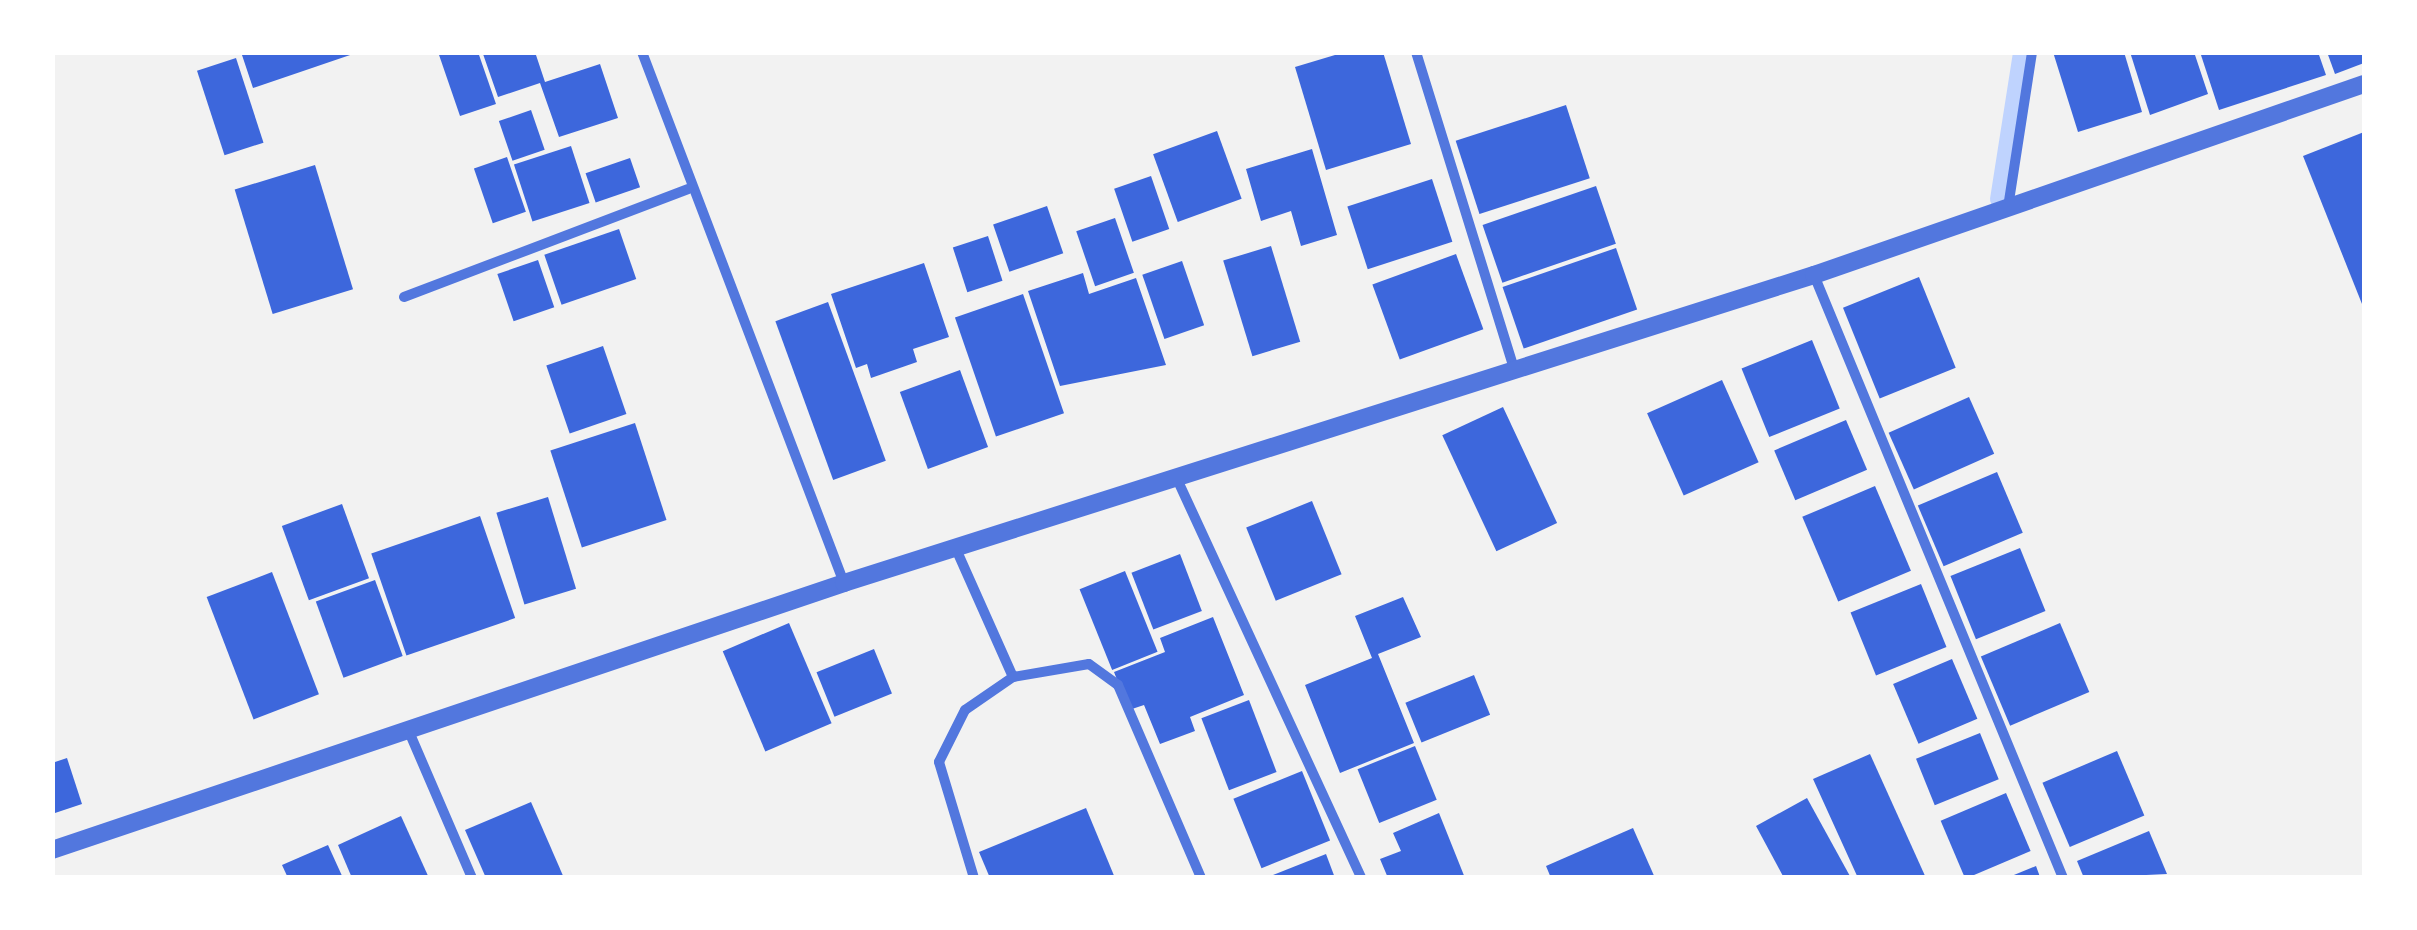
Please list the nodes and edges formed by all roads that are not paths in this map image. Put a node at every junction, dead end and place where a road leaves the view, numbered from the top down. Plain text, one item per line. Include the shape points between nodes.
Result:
1 (642, 52) edge
2 (1416, 52) edge
3 (2032, 52) edge
4 (2364, 84) edge
5 (688, 190) junction
6 (2009, 201) junction
7 (1814, 275) junction
8 (404, 297) dead end
9 (1515, 372) junction
10 (1176, 478) junction
11 (956, 549) junction
12 (844, 583) junction
13 (1013, 678) junction
14 (407, 726) junction
15 (52, 850) edge
16 (472, 878) edge
17 (974, 878) edge
18 (1201, 878) edge
19 (1361, 878) edge
20 (2063, 878) edge

1 - 5 street
2 - 9 street
3 - 6 street
4 - 6 street
5 - 8 street
5 - 12 street
6 - 7 street
7 - 9 street
7 - 20 street
9 - 10 street
10 - 11 street
10 - 19 street
11 - 12 street
11 - 13 street
12 - 14 street
13 - 17 street via 965,710 939,762
13 - 18 street via 1089,664 1118,686
14 - 15 street
14 - 16 street

